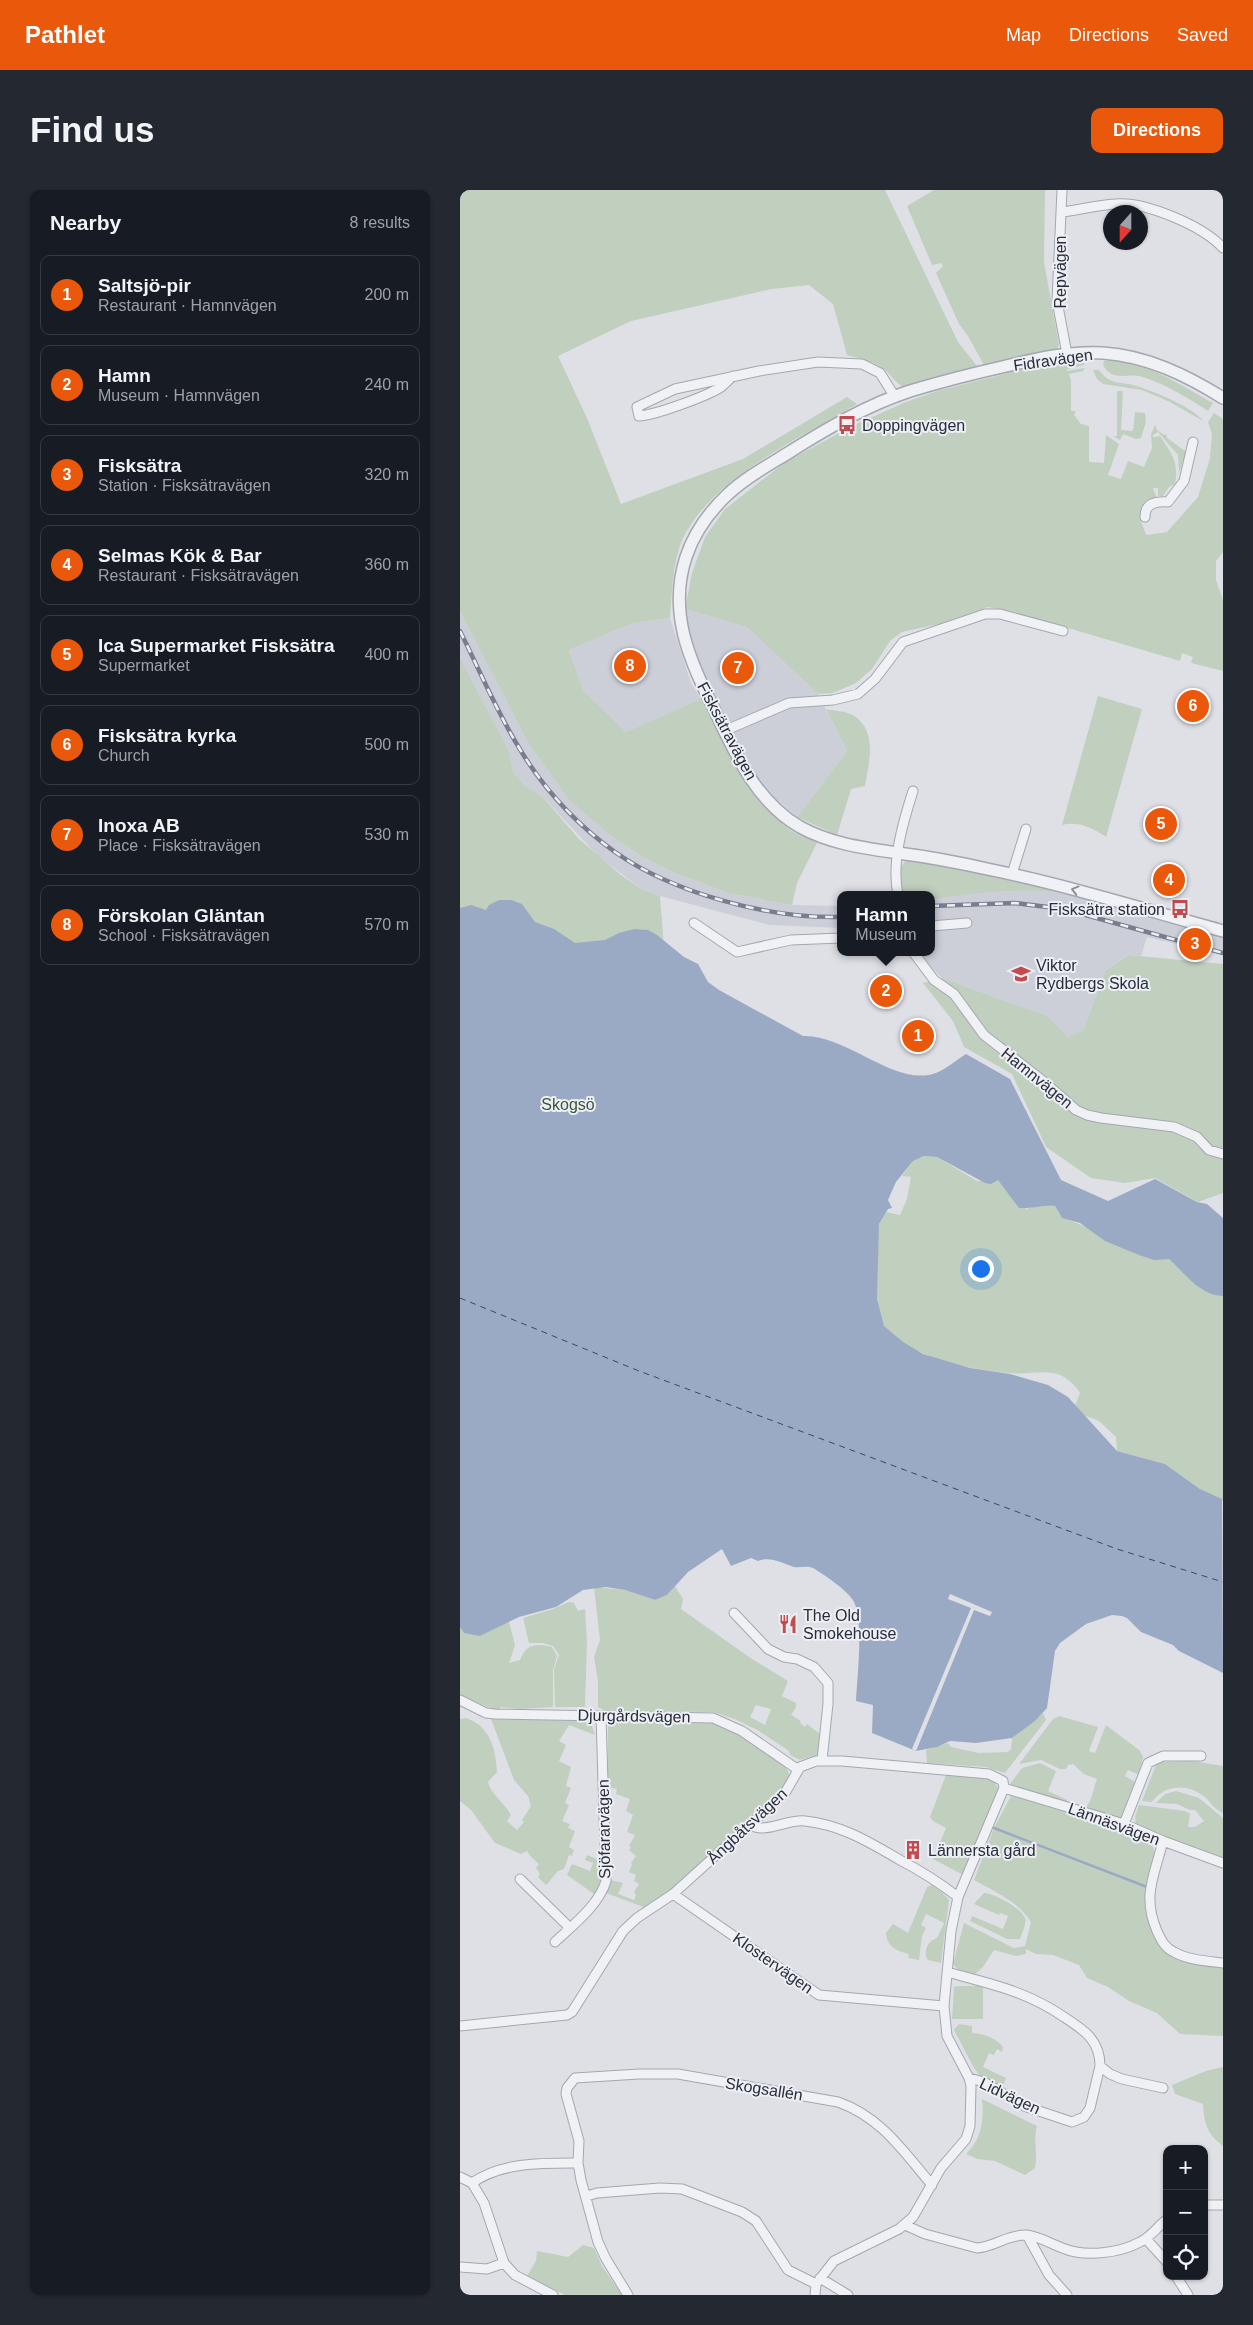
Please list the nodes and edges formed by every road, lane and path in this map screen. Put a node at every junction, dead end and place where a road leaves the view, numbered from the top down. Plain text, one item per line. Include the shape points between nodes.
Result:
1 (1062, 190) edge
2 (1062, 212) junction
3 (1223, 248) edge
4 (1067, 354) junction
5 (733, 376) junction
6 (907, 392) joint
7 (895, 397) junction
8 (1223, 398) edge
9 (1193, 442) dead end
10 (1145, 517) dead end
11 (1063, 631) dead end
12 (724, 731) junction
13 (913, 791) dead end
14 (1026, 829) dead end
15 (898, 853) junction
16 (1012, 874) junction
17 (897, 891) edge
18 (694, 923) dead end
19 (967, 923) dead end
20 (935, 926) edge
21 (1223, 930) edge
22 (837, 938) edge
23 (916, 956) edge
24 (1223, 1154) edge
25 (734, 1613) dead end
26 (460, 1700) edge
27 (601, 1716) junction
28 (1201, 1756) dead end
29 (822, 1760) junction
30 (797, 1769) junction
31 (1004, 1788) junction
32 (1124, 1824) junction
33 (750, 1825) junction
34 (1163, 1841) junction
35 (1223, 1863) edge
36 (520, 1879) dead end
37 (673, 1894) junction
38 (958, 1897) junction
39 (570, 1928) junction
40 (555, 1942) dead end
41 (1223, 1963) edge
42 (947, 1972) junction
43 (944, 2006) junction
44 (460, 2026) edge
45 (1100, 2066) junction
46 (969, 2078) junction
47 (1163, 2088) dead end
48 (578, 2163) junction
49 (460, 2177) edge
50 (472, 2184) junction
51 (932, 2185) junction
52 (587, 2196) junction
53 (1208, 2205) edge
54 (1223, 2205) edge
55 (1163, 2223) edge
56 (905, 2225) junction
57 (1027, 2235) junction
58 (1146, 2238) junction
59 (1163, 2257) edge
60 (504, 2264) junction
61 (460, 2267) edge
62 (1179, 2280) edge
63 (818, 2281) junction
64 (554, 2295) edge
65 (628, 2295) edge
66 (815, 2295) edge
67 (848, 2295) edge
68 (1067, 2295) edge
69 (1188, 2295) edge

1 - 2 street, Repvägen
2 - 3 street via 1117,203 1142,208 1186,223 1208,234
2 - 4 street, Repvägen via 1057,300
4 - 6 street, Fidravägen
4 - 8 street, Fidravägen via 1104,353 1148,360
5 - 5 street via 675,389 637,407 639,416 696,398 720,387
5 - 7 street via 818,362 862,364 880,373
6 - 7 street, Fisksätravägen
7 - 12 street, Fisksätravägen via 846,418 757,472 720,502 694,536 681,576 679,616 688,652
9 - 10 street via 1182,484 1168,502 1156,501 1149,506
11 - 12 street via 1000,614 985,614 903,642 875,679 858,694 833,700 789,703
12 - 15 street, Fisksätravägen via 758,789 795,824 841,844
13 - 15 street
14 - 16 street
15 - 16 street, Fisksätravägen
15 - 17 street
21 -> 16 street, Fisksätravägen
18 - 22 street via 737,952 792,940
19 - 20 street
23 - 24 street, Hamnvägen via 934,980 954,994 984,1035 1076,1110 1087,1116 1174,1127 1197,1138 1210,1150
25 - 29 street via 768,1649 814,1667 828,1683
26 - 27 street, Djurgårdsvägen via 486,1713
27 - 30 street, Djurgårdsvägen via 721,1720
27 - 39 street, Sjöfararvägen via 606,1882 601,1893
28 - 32 street via 1163,1756 1148,1763
29 - 30 street, Ångbåtsvägen via 806,1763
29 - 31 street, Ångbåtsvägen via 989,1774 1003,1781
30 - 33 street, Ångbåtsvägen via 785,1793
31 - 32 street, Lännäsvägen
31 - 38 street
32 - 34 street, Lännäsvägen
33 - 37 street, Ångbåtsvägen
33 - 38 street via 758,1829 802,1820 842,1829 934,1879
34 - 35 street, Lännäsvägen
34 - 41 street via 1149,1906 1160,1938 1169,1950 1179,1955
36 - 39 street
37 - 43 street, Klostervägen via 819,1995
37 - 44 street, Ångbåtsvägen via 623,1930 576,2007 567,2015
38 - 42 street
39 - 40 street, Sjöfararvägen
42 - 43 street
42 - 45 street via 1003,1986 1050,2008 1092,2038 1098,2049
43 - 46 street via 949,2042
45 - 46 street, Lidvägen via 1087,2113 1072,2122 1024,2106 984,2082
45 - 47 street via 1122,2079
46 - 51 street via 969,2132 963,2145 947,2160
48 - 50 street via 528,2165 482,2177
48 - 51 street, Skogsallén via 579,2141 566,2094 572,2080 661,2073 838,2102 877,2123
48 - 52 street
49 - 50 street
50 - 60 street via 488,2211
51 - 56 street via 918,2211
52 - 63 street via 660,2188 692,2192 752,2217 788,2270
52 - 65 street via 598,2242
53 - 54 street
55 - 58 street
56 - 57 street via 977,2248 1004,2238
56 - 63 street via 834,2261
57 - 58 street via 1071,2252 1083,2253 1122,2248
57 - 68 street via 1049,2276
58 - 59 street
60 - 61 street via 487,2269
60 - 64 street via 515,2275
62 - 69 street
63 - 66 street
63 - 67 street

